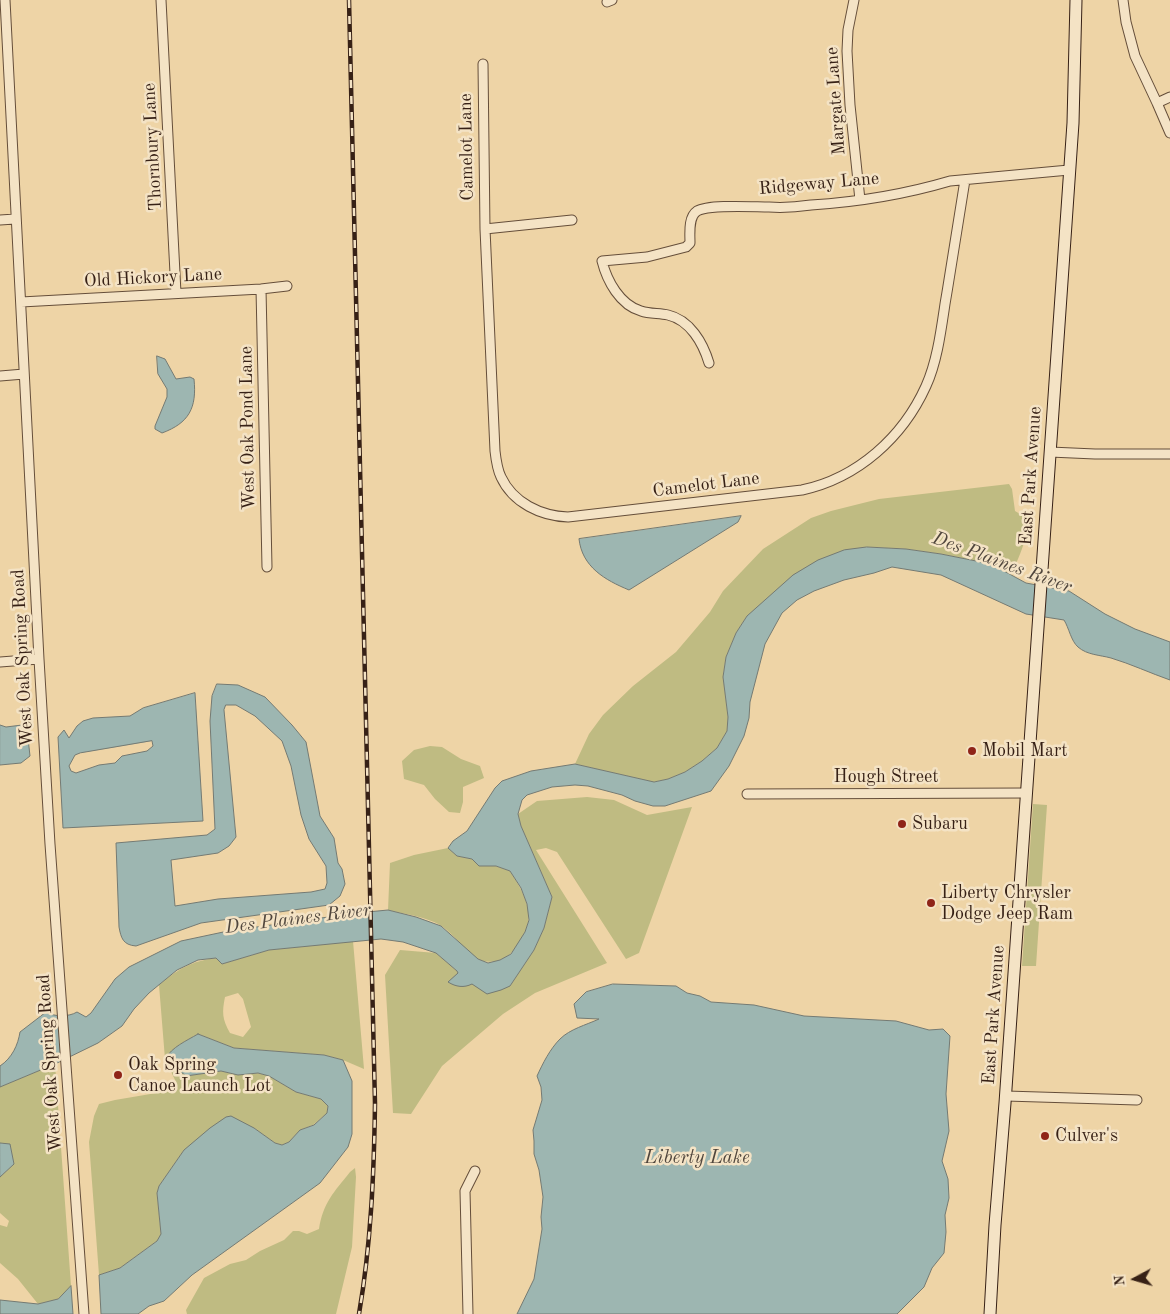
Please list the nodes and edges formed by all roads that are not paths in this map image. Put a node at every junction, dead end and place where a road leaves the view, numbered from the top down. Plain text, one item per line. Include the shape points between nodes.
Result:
1 (5, 0) edge
2 (161, 0) edge
3 (854, 0) edge
4 (1076, 0) edge
5 (1123, 0) edge
6 (482, 64) dead end
7 (1170, 97) edge
8 (1157, 103) junction
9 (1170, 133) edge
10 (1069, 170) junction
11 (965, 180) junction
12 (860, 200) junction
13 (15, 219) junction
14 (0, 220) edge
15 (572, 220) dead end
16 (485, 229) junction
17 (287, 286) dead end
18 (261, 289) junction
19 (176, 292) junction
20 (21, 302) junction
21 (709, 363) dead end
22 (24, 374) junction
23 (0, 376) edge
24 (1050, 452) junction
25 (1170, 454) edge
26 (267, 567) dead end
27 (39, 659) junction
28 (0, 662) edge
29 (1026, 793) junction
30 (747, 794) dead end
31 (1006, 1096) junction
32 (1137, 1100) dead end
33 (475, 1171) dead end
34 (84, 1314) edge
35 (468, 1314) edge
36 (990, 1314) edge

1 - 13 street, West Oak Spring Road
2 - 19 street, Thornbury Lane
3 - 12 street, Margate Lane via 847,51
4 - 10 main road, East Park Avenue
5 - 8 street via 1135,56
6 - 16 street, Camelot Lane
7 - 8 street
8 - 9 street
10 - 11 street, Ridgeway Lane
10 - 24 main road, East Park Avenue
11 - 12 street, Ridgeway Lane
11 - 16 street, Camelot Lane via 938,343 927,385 908,420 872,456 855,469 817,487 568,517 548,515 526,505 508,488 497,466
12 - 21 street, Ridgeway Lane via 770,208 702,209 691,218 690,243 686,247 648,257 602,261 604,272 621,299 632,308 668,315 688,327 704,348
13 - 14 street
13 - 20 street, West Oak Spring Road
15 - 16 street
17 - 18 street, Old Hickory Lane
18 - 19 street, Old Hickory Lane
18 - 26 street, West Oak Pond Lane
19 - 20 street, Old Hickory Lane
20 - 22 street, West Oak Spring Road
22 - 23 street
22 - 27 street, West Oak Spring Road
24 - 25 street
24 - 29 main road, East Park Avenue
27 - 28 street
27 - 34 street, West Oak Spring Road
29 - 30 street, Hough Street
29 - 31 main road, East Park Avenue
31 - 32 street
31 - 36 main road, East Park Avenue
33 - 35 street via 465,1191

